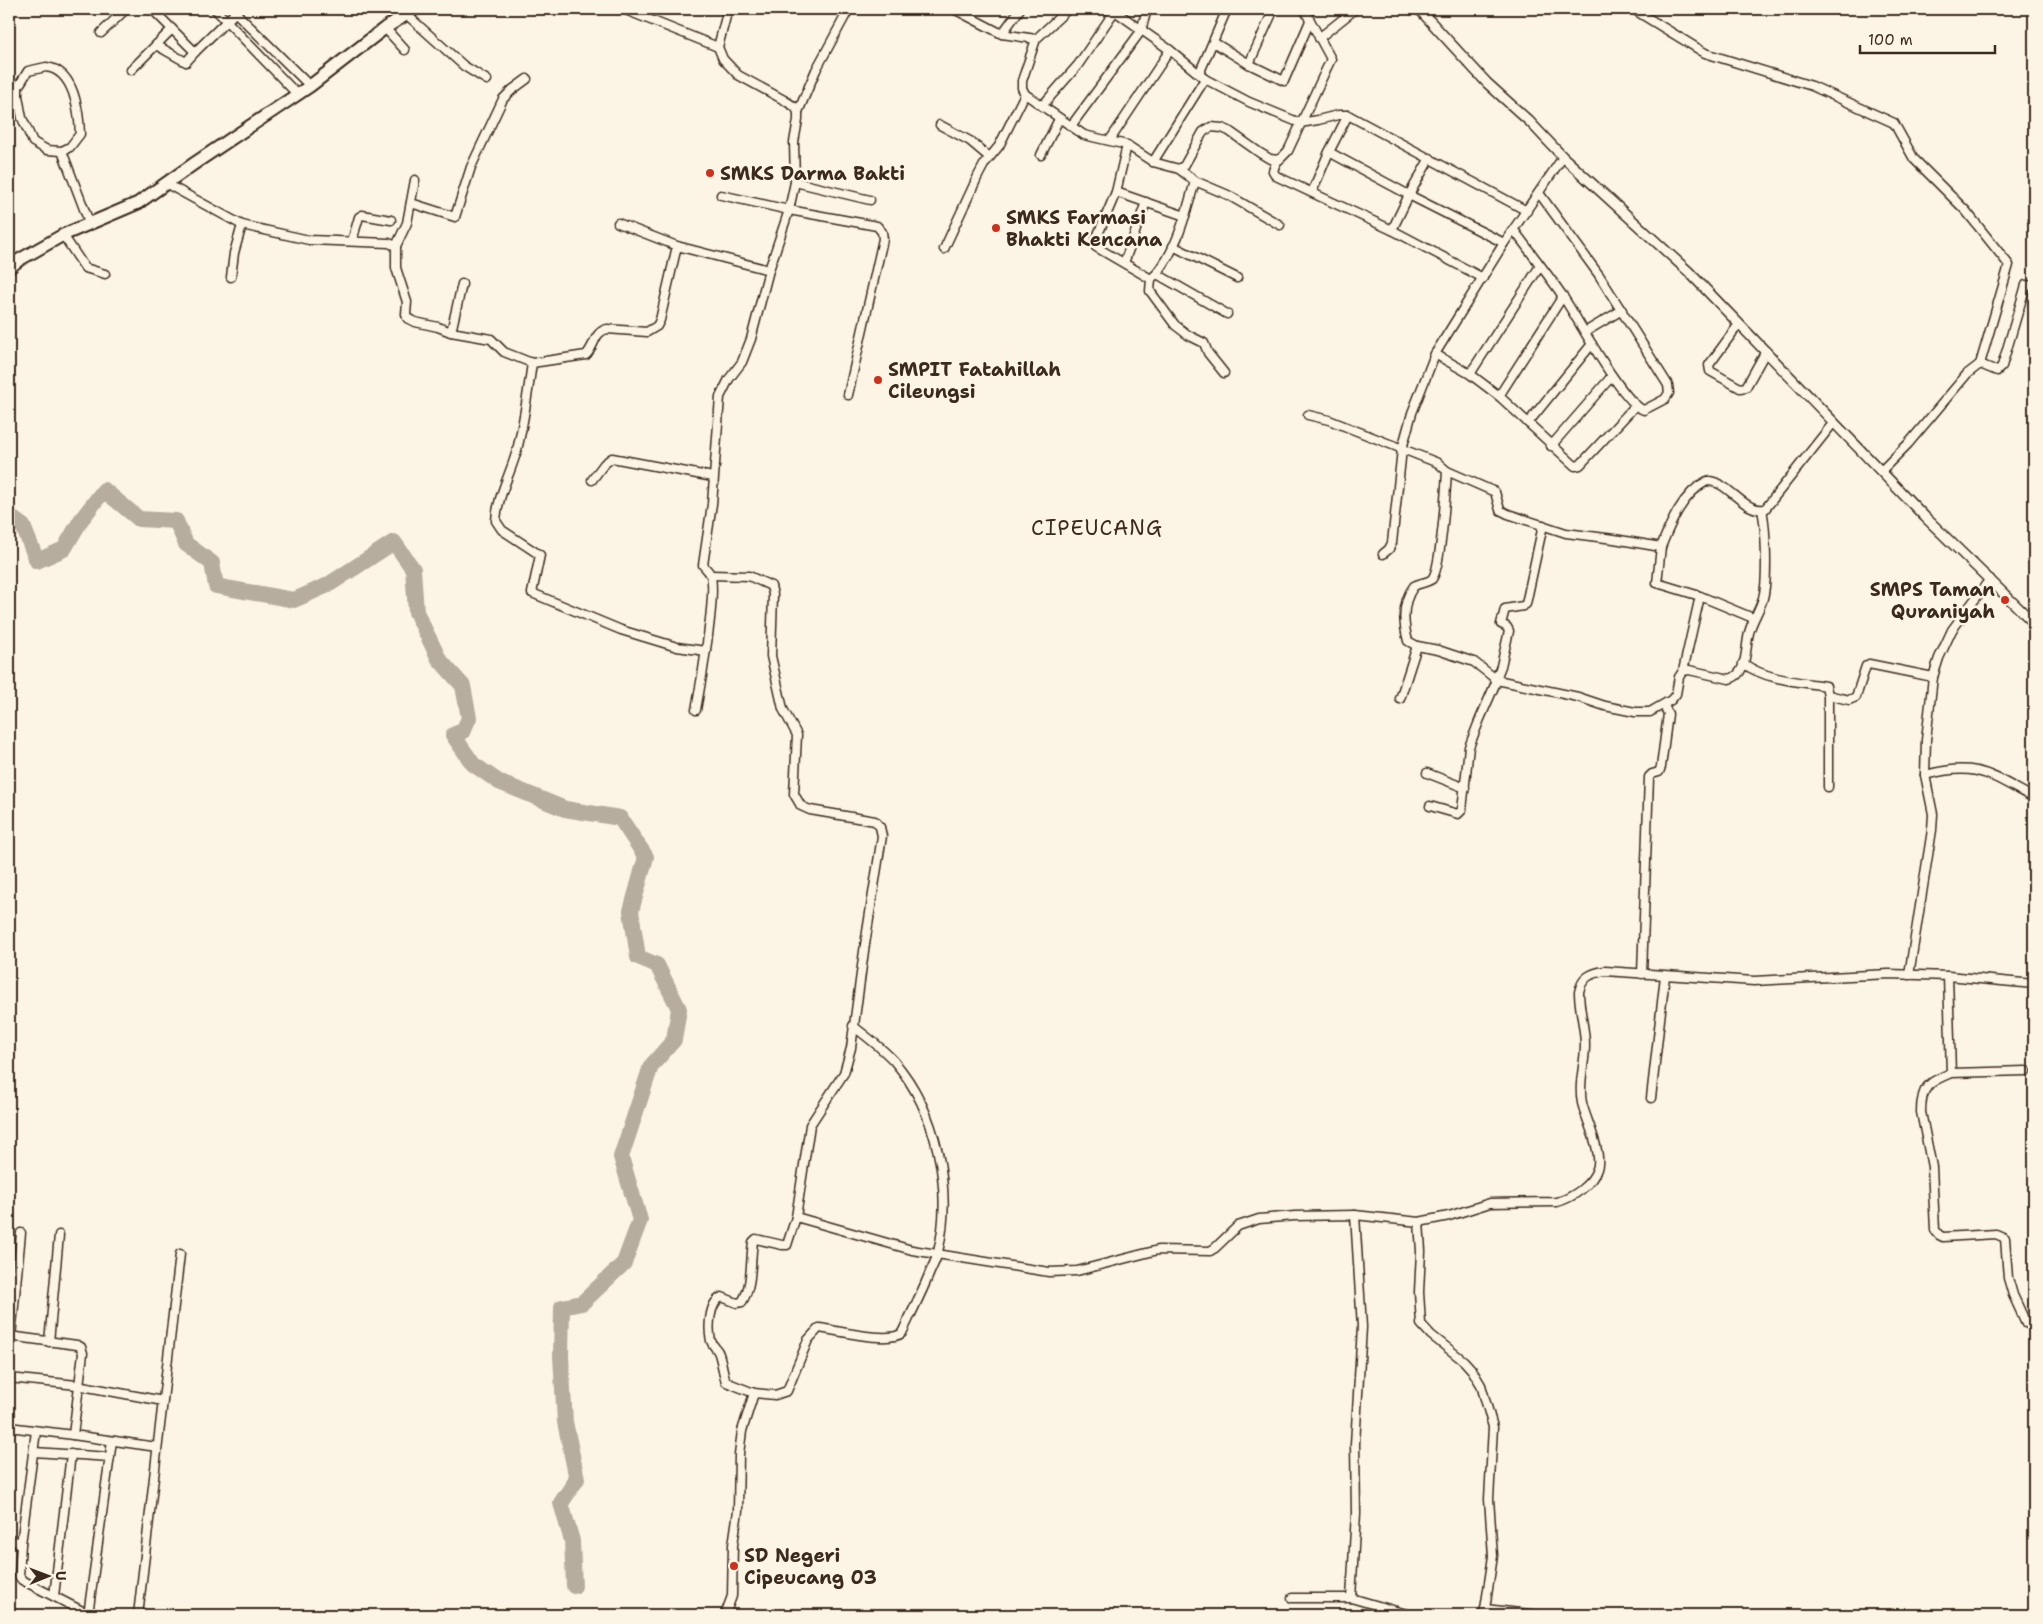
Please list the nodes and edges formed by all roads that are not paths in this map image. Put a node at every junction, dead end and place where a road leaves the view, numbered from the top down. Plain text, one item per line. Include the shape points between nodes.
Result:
1 (126, 9) edge
2 (152, 9) edge
3 (215, 9) edge
4 (623, 9) edge
5 (728, 9) edge
6 (850, 9) edge
7 (954, 9) edge
8 (972, 9) edge
9 (1020, 9) edge
10 (1068, 9) edge
11 (1114, 9) edge
12 (1147, 9) edge
13 (1274, 9) edge
14 (1304, 9) edge
15 (1353, 9) edge
16 (1419, 9) edge
17 (1633, 9) edge
18 (235, 10) edge
19 (1224, 10) edge
20 (411, 12) edge
21 (967, 16) junction
22 (227, 21) junction
23 (1310, 21) junction
24 (386, 28) junction
25 (172, 29) junction
26 (1142, 31) junction
27 (101, 33) dead end
28 (1002, 34) junction
29 (1319, 38) junction
30 (1036, 39) junction
31 (1213, 42) junction
32 (156, 45) junction
33 (718, 47) junction
34 (406, 50) dead end
35 (1170, 50) junction
36 (195, 52) junction
37 (1249, 64) junction
38 (131, 70) dead end
39 (1202, 77) junction
40 (487, 80) dead end
41 (527, 80) dead end
42 (310, 86) junction
43 (297, 94) junction
44 (1025, 94) junction
45 (1042, 106) junction
46 (798, 112) junction
47 (1348, 115) junction
48 (1059, 119) junction
49 (1300, 123) junction
50 (940, 125) dead end
51 (1071, 126) junction
52 (1110, 140) junction
53 (1127, 145) junction
54 (62, 151) junction
55 (1329, 152) junction
56 (1041, 155) dead end
57 (989, 157) junction
58 (1563, 157) junction
59 (1430, 158) junction
60 (1277, 160) junction
61 (1153, 162) junction
62 (1179, 169) junction
63 (415, 180) dead end
64 (1195, 180) junction
65 (795, 182) junction
66 (167, 184) junction
67 (1116, 192) junction
68 (1312, 192) junction
69 (1539, 193) junction
70 (722, 195) dead end
71 (1409, 195) junction
72 (870, 200) dead end
73 (1146, 202) junction
74 (411, 203) junction
75 (789, 210) junction
76 (1527, 210) junction
77 (1185, 216) junction
78 (391, 220) dead end
79 (90, 222) junction
80 (618, 223) dead end
81 (242, 225) junction
82 (1280, 225) dead end
83 (1392, 230) junction
84 (1514, 230) junction
85 (63, 235) junction
86 (352, 241) junction
87 (1504, 243) junction
88 (396, 246) junction
89 (677, 246) junction
90 (1173, 246) junction
91 (944, 250) dead end
92 (1124, 263) junction
93 (1540, 266) junction
94 (9, 268) edge
95 (769, 270) junction
96 (105, 274) dead end
97 (1154, 276) junction
98 (231, 277) dead end
99 (1237, 278) dead end
100 (1483, 278) junction
101 (462, 284) dead end
102 (2034, 286) edge
103 (1563, 296) junction
104 (1622, 310) junction
105 (1227, 314) dead end
106 (1739, 324) junction
107 (451, 332) junction
108 (1585, 332) junction
109 (1592, 344) junction
110 (1766, 351) junction
111 (1435, 354) junction
112 (532, 363) junction
113 (1980, 364) junction
114 (1224, 373) dead end
115 (1470, 374) junction
116 (1612, 376) junction
117 (848, 395) dead end
118 (1499, 396) junction
119 (1636, 405) junction
120 (1308, 416) dead end
121 (1834, 422) junction
122 (1528, 423) junction
123 (1551, 446) junction
124 (1402, 450) junction
125 (1447, 471) junction
126 (1881, 471) junction
127 (713, 477) junction
128 (592, 480) dead end
129 (1762, 510) junction
130 (1543, 526) junction
131 (1661, 547) junction
132 (1383, 554) dead end
133 (711, 576) junction
134 (1990, 579) junction
135 (1700, 596) junction
136 (1753, 618) junction
137 (2033, 620) edge
138 (1418, 646) junction
139 (706, 651) junction
140 (1743, 664) junction
141 (1684, 671) junction
142 (1933, 677) junction
143 (1496, 680) junction
144 (1828, 695) junction
145 (1400, 699) dead end
146 (1664, 705) junction
147 (696, 710) dead end
148 (1427, 773) dead end
149 (1925, 775) junction
150 (1828, 787) dead end
151 (1465, 788) junction
152 (2034, 798) edge
153 (1430, 806) dead end
154 (1642, 974) junction
155 (1909, 975) junction
156 (1664, 976) junction
157 (1948, 976) junction
158 (2034, 984) edge
159 (853, 1026) junction
160 (2026, 1071) dead end
161 (1951, 1073) junction
162 (1651, 1098) dead end
163 (1355, 1215) junction
164 (796, 1217) junction
165 (1420, 1222) junction
166 (21, 1233) dead end
167 (59, 1234) dead end
168 (180, 1254) dead end
169 (937, 1254) junction
170 (2034, 1327) edge
171 (10, 1337) edge
172 (49, 1342) junction
173 (9, 1378) edge
174 (77, 1385) junction
175 (754, 1393) junction
176 (164, 1401) junction
177 (9, 1427) edge
178 (36, 1431) junction
179 (73, 1435) junction
180 (112, 1441) junction
181 (157, 1447) junction
182 (34, 1452) junction
183 (71, 1454) junction
184 (110, 1457) junction
185 (9, 1538) edge
186 (21, 1544) junction
187 (54, 1596) junction
188 (1292, 1598) dead end
189 (1351, 1598) junction
190 (1484, 1612) edge
191 (88, 1615) edge
192 (138, 1615) edge
193 (725, 1615) edge
194 (1410, 1615) edge
195 (1539, 1615) edge
196 (1759, 1615) edge
197 (1787, 1615) edge

1 - 27 street
2 - 25 street
3 - 22 street
4 - 33 street
5 - 33 street
6 - 46 street via 816,70
7 - 21 street
8 - 21 street
9 - 28 street
10 - 30 street
11 - 26 street
11 - 45 street via 1078,65
12 - 26 street
13 - 37 street
14 - 23 street
15 - 29 street
16 - 58 street via 1487,83
17 - 113 street via 1705,53 1812,86 1894,123 1914,158 1966,211 2009,265
18 - 22 street
18 - 42 street
19 - 31 street
20 - 24 main road
20 - 40 street via 464,66
21 - 28 street
22 - 36 street
22 - 43 street
23 - 29 street
23 - 37 street via 1284,81
24 - 34 street
24 - 42 main road
25 - 32 street
25 - 36 street
26 - 35 street
26 - 51 street
28 - 30 street
29 - 49 street via 1331,59
30 - 44 street via 1022,81
31 - 37 street
31 - 39 street
32 - 36 street via 186,62
32 - 38 street
33 - 46 street via 723,59 738,76 784,100
35 - 39 street
35 - 52 street
39 - 49 street via 1249,102
39 - 61 street
41 - 74 street via 503,99 471,166 455,217
42 - 43 main road
43 - 66 main road
44 - 45 street
44 - 57 street via 999,146
45 - 48 street
46 - 65 street via 794,142
47 - 49 street
47 - 55 street
47 - 59 street
48 - 51 street
48 - 56 street
49 - 60 street via 1288,151
50 - 57 street
51 - 52 street via 1084,135
52 - 53 street
53 - 61 street
53 - 67 street
54 - 54 street via 70,148 80,134 70,87 64,75 54,68 28,71 18,87 26,131 40,147
54 - 79 street
55 - 68 street
55 - 71 street
57 - 91 street
58 - 69 street
58 - 106 street via 1689,272
59 - 71 street
59 - 76 street
60 - 62 street via 1260,153 1229,131 1211,127 1203,132 1184,166
60 - 68 street via 1273,171 1276,176
61 - 62 street
62 - 64 street
63 - 74 street
64 - 77 street
64 - 82 street
65 - 72 street
65 - 75 street
66 - 79 main road via 138,203
66 - 81 street
67 - 73 street
67 - 92 street via 1094,244
68 - 83 street
69 - 76 street
69 - 104 street via 1574,238
70 - 75 street
71 - 83 street
71 - 87 street
73 - 77 street
73 - 92 street
74 - 88 street via 407,223
75 - 95 street
75 - 117 street via 877,226 882,232
76 - 84 street
77 - 90 street
78 - 86 street via 361,216
79 - 85 main road
80 - 89 street
81 - 86 street via 294,238
81 - 98 street
83 - 100 street
84 - 87 street
84 - 93 street
85 - 94 main road
85 - 96 street via 85,268
86 - 88 street
87 - 100 street
88 - 107 street via 395,265 408,302 407,318
89 - 95 street
89 - 112 street via 660,320 652,330 601,330 586,355
90 - 97 street
90 - 99 street
92 - 97 street
93 - 103 street
93 - 115 street
95 - 127 street via 751,339 742,362 720,397
97 - 105 street
97 - 114 street via 1150,291 1156,300 1181,330 1204,344
100 - 111 street
101 - 107 street
102 - 113 street via 2026,285 2000,369
103 - 108 street
103 - 118 street
104 - 108 street
104 - 119 street via 1670,390 1665,399 1648,409 1642,410
106 - 110 street
106 - 110 street via 1709,365 1710,371 1740,388 1746,387
107 - 112 street via 491,339 504,352
108 - 109 street
109 - 116 street
109 - 122 street
110 - 121 street
111 - 115 street
111 - 124 street via 1412,413
112 - 139 street via 517,450 496,521 502,530 540,555 532,592 620,630 677,647
113 - 126 street via 1967,374
115 - 118 street
116 - 119 street
116 - 123 street
118 - 122 street
119 - 123 street via 1578,466 1573,466
120 - 124 street via 1329,420
121 - 126 street
121 - 129 street
122 - 123 street
124 - 125 street via 1438,463
124 - 132 street via 1392,543
125 - 130 street via 1495,492 1500,510
125 - 138 street via 1436,571 1428,581 1414,586 1404,611 1408,641
126 - 134 street
127 - 128 street via 612,458
127 - 133 street via 703,564
129 - 131 street via 1707,481 1684,502
129 - 136 street via 1766,543 1764,596
130 - 131 street via 1566,533
130 - 143 street via 1526,604 1503,611 1501,624 1509,631
131 - 135 street via 1656,583
133 - 139 street
133 - 159 street via 749,576 771,586 774,595 771,656 783,709 798,735 794,782 800,806 868,819 880,827 881,851
134 - 137 street
134 - 142 street via 1952,630
135 - 136 street
135 - 141 street
136 - 140 street
138 - 143 street via 1474,662
138 - 145 street
139 - 147 street
140 - 141 street via 1739,674 1729,679
140 - 144 street via 1771,676 1826,686
141 - 146 street via 1676,694
142 - 144 street via 1869,664 1856,698 1849,700
142 - 149 street
143 - 146 street via 1578,697 1620,710 1650,712
143 - 151 street via 1469,748
144 - 150 street
146 - 154 street via 1668,714 1660,772 1649,778
148 - 151 street
149 - 152 street via 1951,769 1974,770 1995,776
149 - 155 street via 1932,830
151 - 153 street via 1460,813
154 - 156 street
154 - 165 street via 1605,971 1590,975 1581,984 1579,1000 1585,1046 1581,1092 1599,1158 1597,1170 1589,1182 1573,1196 1557,1202 1490,1203
155 - 156 street via 1754,981
155 - 157 street
156 - 162 street
157 - 158 street
157 - 161 street
159 - 164 street via 844,1073 810,1125
159 - 169 street via 893,1060 906,1077 935,1139 943,1187 942,1231
160 - 161 street
161 - 170 street via 1932,1081 1921,1104 1932,1167 1935,1230 1943,1237 1996,1234 2006,1238 2007,1268 2013,1295 2026,1322
163 - 165 street
163 - 169 street via 1259,1219 1238,1226 1210,1251 1158,1250 1068,1273
163 - 189 street via 1362,1327
164 - 169 street
164 - 175 street via 787,1245 754,1240 750,1279 742,1302 722,1297 712,1307 710,1338 719,1352 726,1380 728,1384
165 - 190 street via 1421,1324 1472,1370 1481,1385 1493,1427 1489,1500 1493,1556
166 - 171 street
167 - 172 street
168 - 176 street
169 - 175 street via 902,1333 894,1338 877,1337 819,1328 808,1340 787,1391
171 - 172 street
172 - 174 street via 81,1347
173 - 174 street
174 - 176 street
174 - 179 street
175 - 193 street via 742,1431 732,1596
176 - 181 street
177 - 178 street
178 - 179 street
178 - 182 street
179 - 180 street
180 - 181 street
180 - 184 street
181 - 192 street
182 - 183 street
182 - 186 street
183 - 184 street
183 - 187 street
184 - 191 street
185 - 186 street
186 - 187 street via 18,1569 21,1578
187 - 191 street
188 - 189 street
189 - 194 street
190 - 195 street
196 - 197 street

